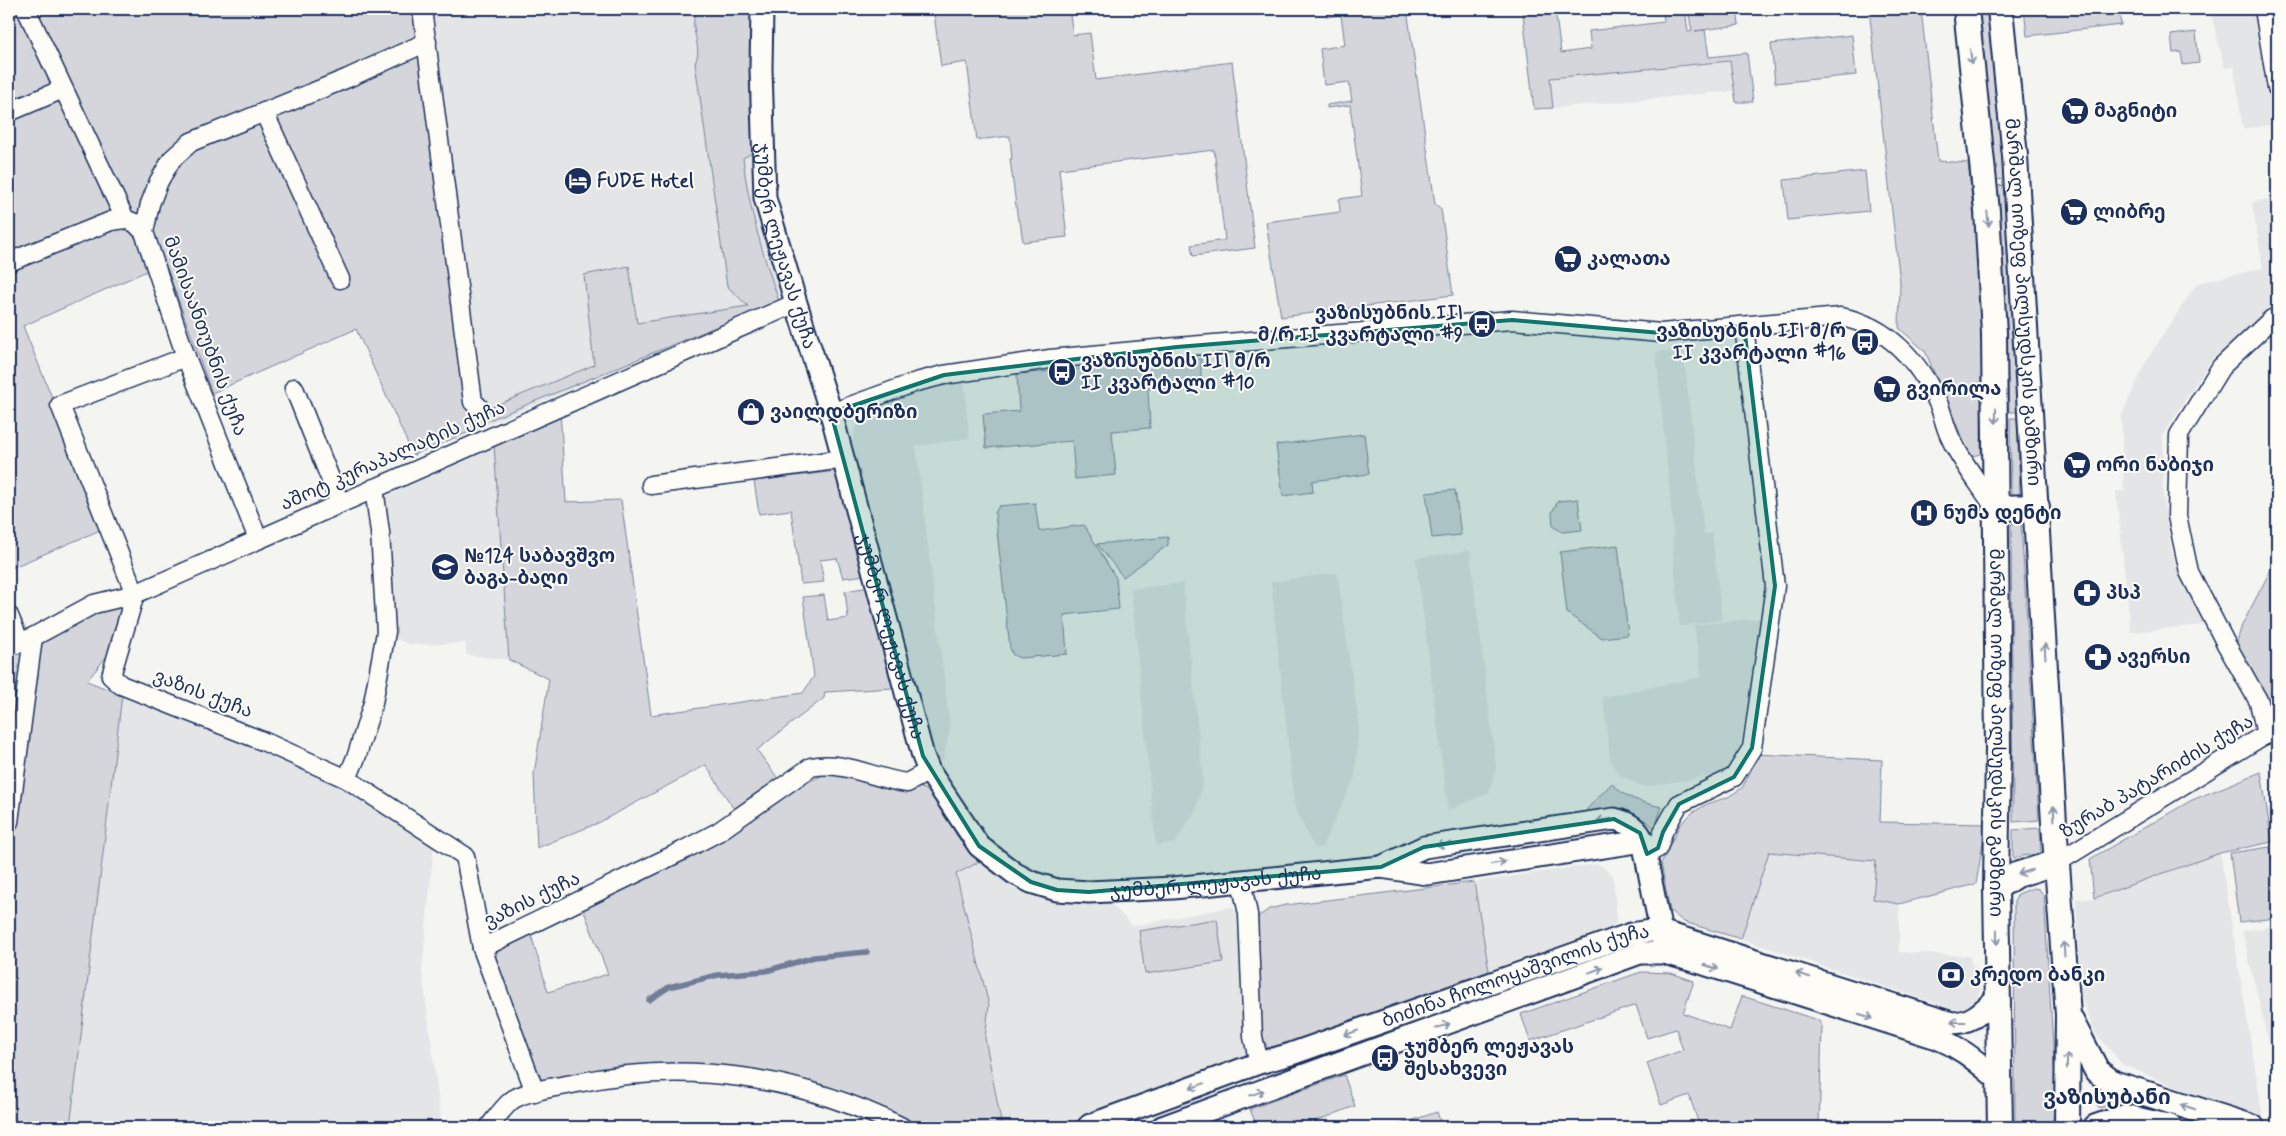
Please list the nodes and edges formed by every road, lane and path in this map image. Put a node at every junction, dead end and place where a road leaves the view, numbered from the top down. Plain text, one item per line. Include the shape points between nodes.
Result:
1 (26, 9) edge
2 (422, 9) edge
3 (762, 9) edge
4 (1966, 9) edge
5 (2000, 9) edge
6 (2264, 9) edge
7 (427, 42) junction
8 (2277, 88) edge
9 (63, 89) junction
10 (9, 112) edge
11 (264, 112) junction
12 (125, 219) junction
13 (144, 232) junction
14 (9, 262) edge
15 (340, 279) dead end
16 (796, 303) junction
17 (2277, 318) edge
18 (1744, 326) junction
19 (186, 357) junction
20 (294, 388) dead end
21 (478, 406) dead end
22 (831, 412) junction
23 (843, 459) junction
24 (651, 485) dead end
25 (374, 488) junction
26 (340, 503) junction
27 (2036, 507) junction
28 (1995, 508) junction
29 (258, 539) junction
30 (134, 594) junction
31 (9, 616) edge
32 (20, 642) edge
33 (2272, 731) edge
34 (929, 771) junction
35 (347, 779) junction
36 (9, 822) edge
37 (1645, 848) junction
38 (2058, 862) junction
39 (1241, 881) junction
40 (1996, 888) junction
41 (1662, 930) junction
42 (482, 948) junction
43 (1664, 953) junction
44 (1490, 984) junction
45 (1998, 997) junction
46 (1499, 1006) junction
47 (2068, 1015) junction
48 (1384, 1021) junction
49 (1391, 1044) junction
50 (1267, 1061) junction
51 (1286, 1082) junction
52 (2000, 1082) junction
53 (535, 1092) junction
54 (489, 1127) edge
55 (902, 1127) edge
56 (1088, 1127) edge
57 (1162, 1127) edge
58 (2000, 1127) edge
59 (2067, 1127) edge
60 (2096, 1127) edge
61 (2169, 1127) edge
62 (2252, 1127) edge

1 - 9 street
2 - 7 street
3 - 16 street, ჯუმბერ ლეჟავას ქუჩა via 765,198
4 -> 28 main road, მარშალ იოზეფ პილსუდსკის გამზირი via 1990,250 1997,415
5 - 27 main road, მარშალ იოზეფ პილსუდსკის გამზირი via 2015,156
6 - 8 street
7 - 11 street, მამისაანთუბნის ქუჩა
7 - 21 street via 473,402
9 - 10 street
9 - 12 street
11 - 13 street, მამისაანთუბნის ქუჩა via 190,142 172,159 150,204
11 - 15 street
12 - 13 street
12 - 14 street via 111,221
13 - 19 street, მამისაანთუბნის ქუჩა
16 - 22 street, ჯუმბერ ლეჟავას ქუჩა
16 - 25 street, აშოტ კურაპალატის ქუჩა
17 - 33 street via 2272,319 2222,367 2179,435 2177,516 2189,572
18 - 22 street via 1661,333 1512,320 1206,344 1050,359 944,375
18 - 28 street via 1831,317 1859,321 1877,330 1906,353 1922,373 1939,406 1950,438
18 - 37 street via 1774,586 1752,748 1734,777 1680,804 1662,832 1658,848
19 - 29 street, მამისაანთუბნის ქუჩა
19 - 30 street via 60,405
20 - 26 street
22 - 23 street, ჯუმბერ ლეჟავას ქუჩა
23 - 24 street
23 - 34 street, ჯუმბერ ლეჟავას ქუჩა
25 - 26 street, აშოტ კურაპალატის ქუჩა
25 - 35 street via 386,632 373,704
26 - 29 street, აშოტ კურაპალატის ქუჩა
27 - 28 main road
38 -> 27 main road, მარშალ იოზეფ პილსუდსკის გამზირი
28 - 40 main road, მარშალ იოზეფ პილსუდსკის გამზირი
29 - 30 street, აშოტ კურაპალატის ქუჩა
30 - 32 street, აშოტ კურაპალატის ქუჩა via 94,604
30 - 35 street, ვაზის ქუჩა via 111,676 121,685 265,742
31 - 32 street
32 - 36 street
33 - 38 street, ზურაბ პატარიძის ქუჩა
34 - 39 street, ჯუმბერ ლეჟავას ქუჩა via 979,846 1031,882 1057,890 1089,892
34 - 42 street, ვაზის ქუჩა via 907,783 844,766 826,764 811,767 718,832
35 - 42 street, ვაზის ქუჩა via 465,856
37 - 39 street, ჯუმბერ ლეჟავას ქუჩა via 1427,874 1381,867
37 - 41 street
38 -> 40 main road via 2016,875
47 -> 38 main road, მარშალ იოზეფ პილსუდსკის გამზირი
39 - 50 street via 1248,914 1253,1037
40 -> 45 main road, მარშალ იოზეფ პილსუდსკის გამზირი
41 - 43 street
41 - 44 street, ბიძინა ჩოლოყაშვილის ქუჩა via 1631,934
45 -> 41 street, ბიძინა ჩოლოყაშვილის ქუჩა via 1974,1018 1964,1023 1952,1023
42 - 53 street
46 -> 43 street, ბიძინა ჩოლოყაშვილის ქუჩა via 1640,953
43 -> 52 street, ბიძინა ჩოლოყაშვილის ქუჩა via 1958,1046
44 - 46 street
44 - 48 street, ბიძინა ჩოლოყაშვილის ქუჩა
45 - 52 main road, მარშალ იოზეფ პილსუდსკის გამზირი
49 -> 46 street, ბიძინა ჩოლოყაშვილის ქუჩა
59 -> 47 main road, მარშალ იოზეფ პილსუდსკის გამზირი
62 -> 47 main road, მარშალ იოზეფ პილსუდსკის გამზირი via 2113,1083 2097,1071
48 - 49 street
48 -> 50 street, ბიძინა ჩოლოყაშვილის ქუჩა
49 - 51 street, ბიძინა ჩოლოყაშვილის ქუჩა
50 - 51 street
50 -> 56 street, ბიძინა ჩოლოყაშვილის ქუჩა
57 -> 51 street, ბიძინა ჩოლოყაშვილის ქუჩა
52 - 58 main road, მარშალ იოზეფ პილსუდსკის გამზირი
53 - 54 street via 513,1100
53 - 55 street via 610,1076 671,1072 717,1074 828,1095
60 - 61 main road via 2125,1117

